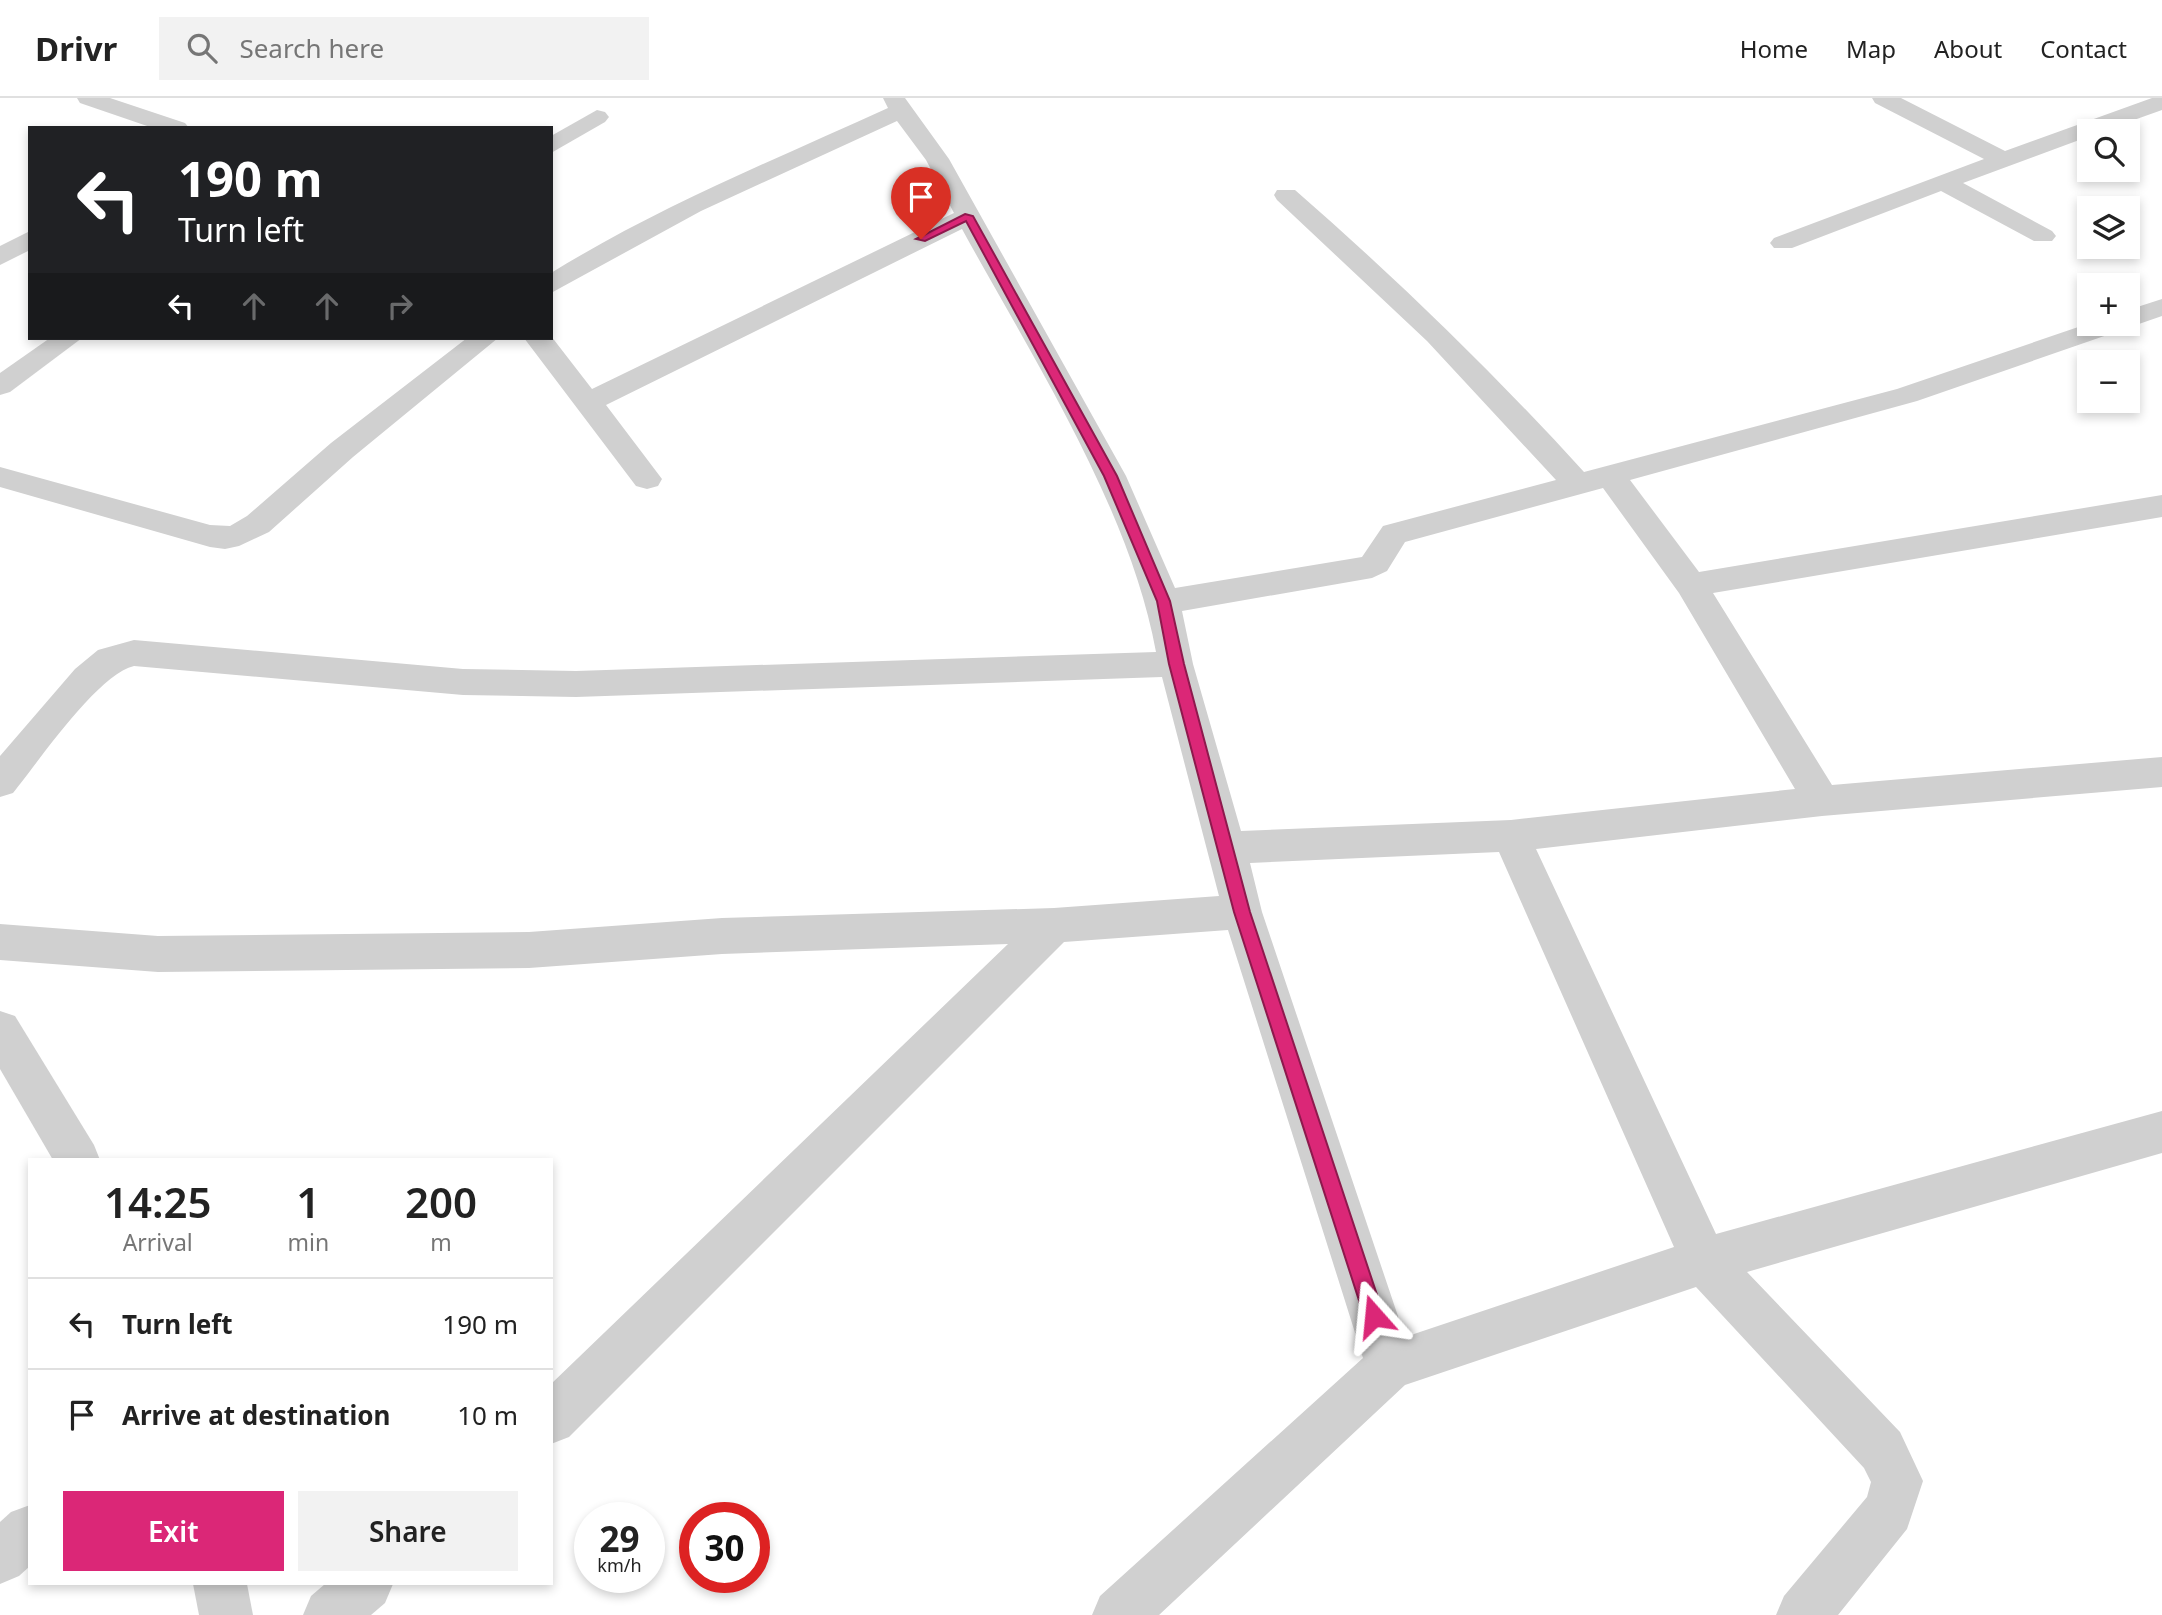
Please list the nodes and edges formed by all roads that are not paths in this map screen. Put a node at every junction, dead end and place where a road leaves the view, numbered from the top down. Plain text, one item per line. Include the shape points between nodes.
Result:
1 (88, 98) edge
2 (1884, 98) edge
3 (2162, 102) edge
4 (897, 104) edge
5 (597, 117) dead end
6 (171, 126) edge
7 (553, 145) edge
8 (2005, 160) junction
9 (1944, 182) junction
10 (1286, 195) dead end
11 (968, 216) junction
12 (2043, 236) dead end
13 (28, 240) edge
14 (1783, 243) dead end
15 (0, 257) edge
16 (553, 284) edge
17 (2162, 307) edge
18 (2140, 315) edge
19 (2078, 336) edge
20 (65, 340) edge
21 (481, 340) edge
22 (540, 340) edge
23 (0, 386) edge
24 (589, 402) junction
25 (1611, 476) junction
26 (0, 477) edge
27 (647, 479) dead end
28 (1578, 485) junction
29 (2162, 506) edge
30 (1691, 585) junction
31 (1164, 601) junction
32 (1177, 664) junction
33 (2162, 772) edge
34 (0, 782) edge
35 (1822, 801) junction
36 (1511, 836) junction
37 (1227, 848) junction
38 (1242, 912) junction
39 (1054, 925) junction
40 (0, 942) edge
41 (0, 1030) edge
42 (2162, 1132) edge
43 (77, 1158) edge
44 (1704, 1261) junction
45 (1390, 1366) junction
46 (553, 1417) edge
47 (28, 1533) edge
48 (0, 1558) edge
49 (220, 1585) edge
50 (365, 1585) edge
51 (226, 1615) edge
52 (330, 1615) edge
53 (1119, 1615) edge
54 (1802, 1615) edge

1 - 6 street
2 - 8 street
3 - 8 street
4 - 11 street via 937,159
4 - 16 street via 692,206
5 - 7 street
8 - 9 street
9 - 12 street
9 - 14 street
10 - 28 street via 1352,252 1504,401
11 - 24 street
11 - 31 street via 1111,476
13 - 15 street
17 - 18 street
19 - 25 street via 1907,395
20 - 23 street
21 - 26 street via 239,535 210,536
22 - 24 street
24 - 27 street
25 - 28 street
25 - 30 street
28 - 31 street via 1394,534 1384,557 1372,567
29 - 30 street
30 - 35 street
31 - 32 street
32 - 34 street via 576,684 395,677 134,653 110,659 87,678
32 - 37 street
33 - 35 street
35 - 36 street
36 - 37 street
36 - 44 street
37 - 38 street
38 - 39 street
38 - 45 street
39 - 40 street via 722,936 529,950 158,954
39 - 46 street
41 - 43 street
42 - 44 street
44 - 45 street
44 - 54 street via 1882,1450 1897,1481 1889,1511
45 - 53 street
47 - 48 street
49 - 51 street
50 - 52 street

